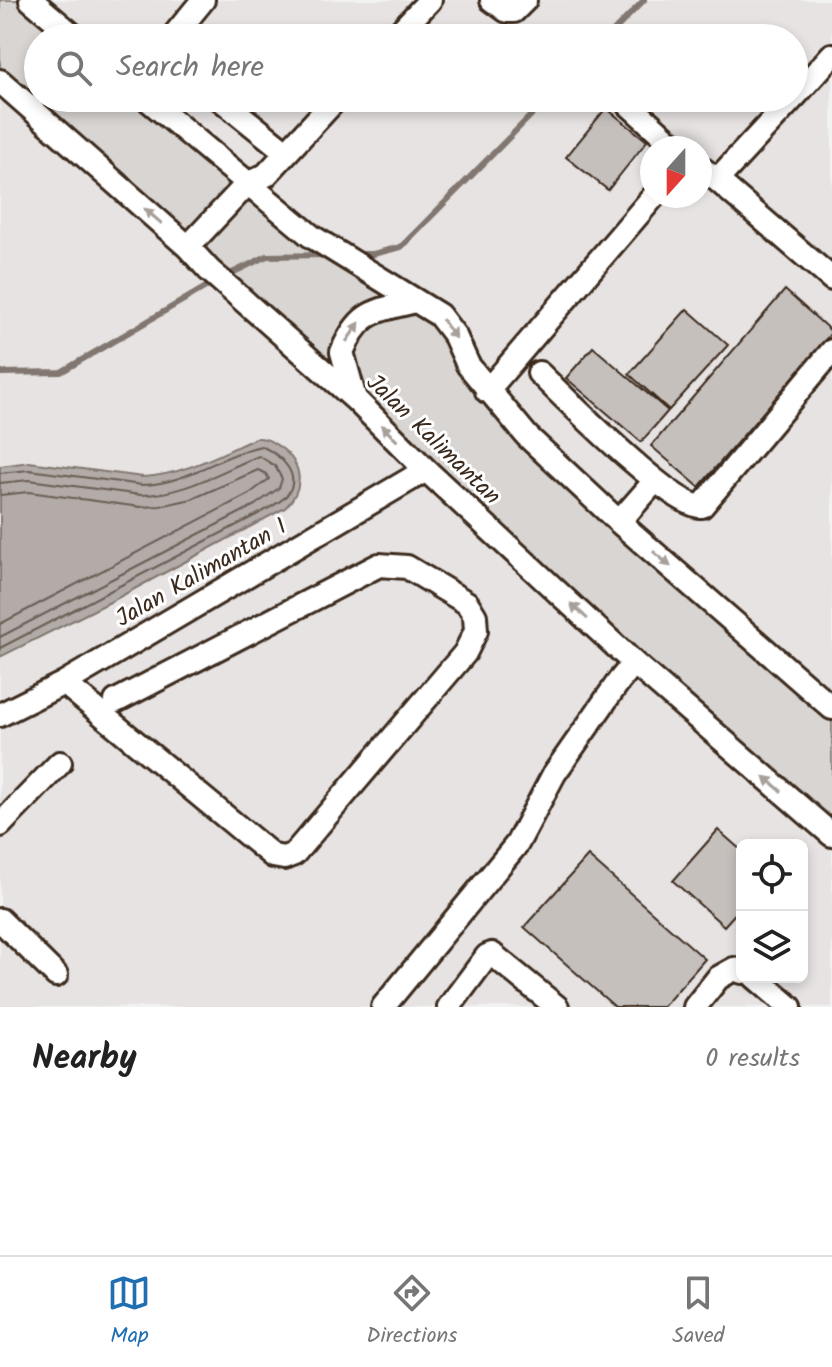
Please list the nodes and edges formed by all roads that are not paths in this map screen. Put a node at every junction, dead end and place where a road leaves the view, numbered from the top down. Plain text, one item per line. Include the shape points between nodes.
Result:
1 (31, 0) edge
2 (203, 0) edge
3 (430, 0) edge
4 (492, 0) edge
5 (525, 0) edge
6 (59, 24) edge
7 (183, 24) edge
8 (407, 24) edge
9 (832, 55) edge
10 (0, 81) edge
11 (808, 81) edge
12 (24, 102) edge
13 (35, 112) edge
14 (162, 112) edge
15 (236, 112) edge
16 (324, 112) edge
17 (637, 112) edge
18 (776, 112) edge
19 (664, 136) edge
20 (286, 152) junction
21 (712, 170) edge
22 (712, 175) edge
23 (247, 184) junction
24 (644, 208) edge
25 (188, 247) junction
26 (829, 270) edge
27 (415, 301) junction
28 (832, 351) edge
29 (539, 373) dead end
30 (487, 391) junction
31 (356, 400) junction
32 (426, 470) junction
33 (655, 481) junction
34 (619, 522) junction
35 (634, 663) junction
36 (64, 683) junction
37 (116, 701) dead end
38 (832, 708) edge
39 (0, 715) edge
40 (60, 763) dead end
41 (0, 825) edge
42 (832, 835) edge
43 (0, 920) edge
44 (736, 970) edge
45 (56, 975) dead end
46 (762, 983) edge
47 (383, 1007) edge
48 (449, 1007) edge
49 (557, 1007) edge
50 (695, 1007) edge
51 (790, 1007) edge

1 - 6 street
2 - 7 street
3 - 8 street
4 - 5 street via 507,11
9 - 11 street
12 -> 10 street, Jalan Kalimantan
25 -> 13 street, Jalan Kalimantan
14 - 23 street
15 - 20 street
16 - 20 street
17 - 19 street
18 - 21 street
20 - 23 street via 266,175
22 - 26 street
23 - 25 street
23 - 27 street via 311,236
24 - 30 street
25 - 31 street, Jalan Kalimantan
27 -> 30 street via 448,324
31 -> 27 street via 342,352 350,332 369,312
28 - 33 street via 702,506 693,506
29 - 33 street
30 - 34 street
32 -> 31 street, Jalan Kalimantan
35 -> 32 street, Jalan Kalimantan
32 - 36 street, Jalan Kalimantan I
33 - 34 street
34 -> 38 street
42 -> 35 street, Jalan Kalimantan
35 - 47 street via 554,774 517,844
36 - 37 street via 273,856 284,858 294,854 465,653 476,631 475,616 467,603 407,567 379,565
36 - 39 street, Jalan Kalimantan I
40 - 41 street
43 - 45 street
44 - 50 street via 718,978
46 - 51 street
48 - 49 street via 492,954

